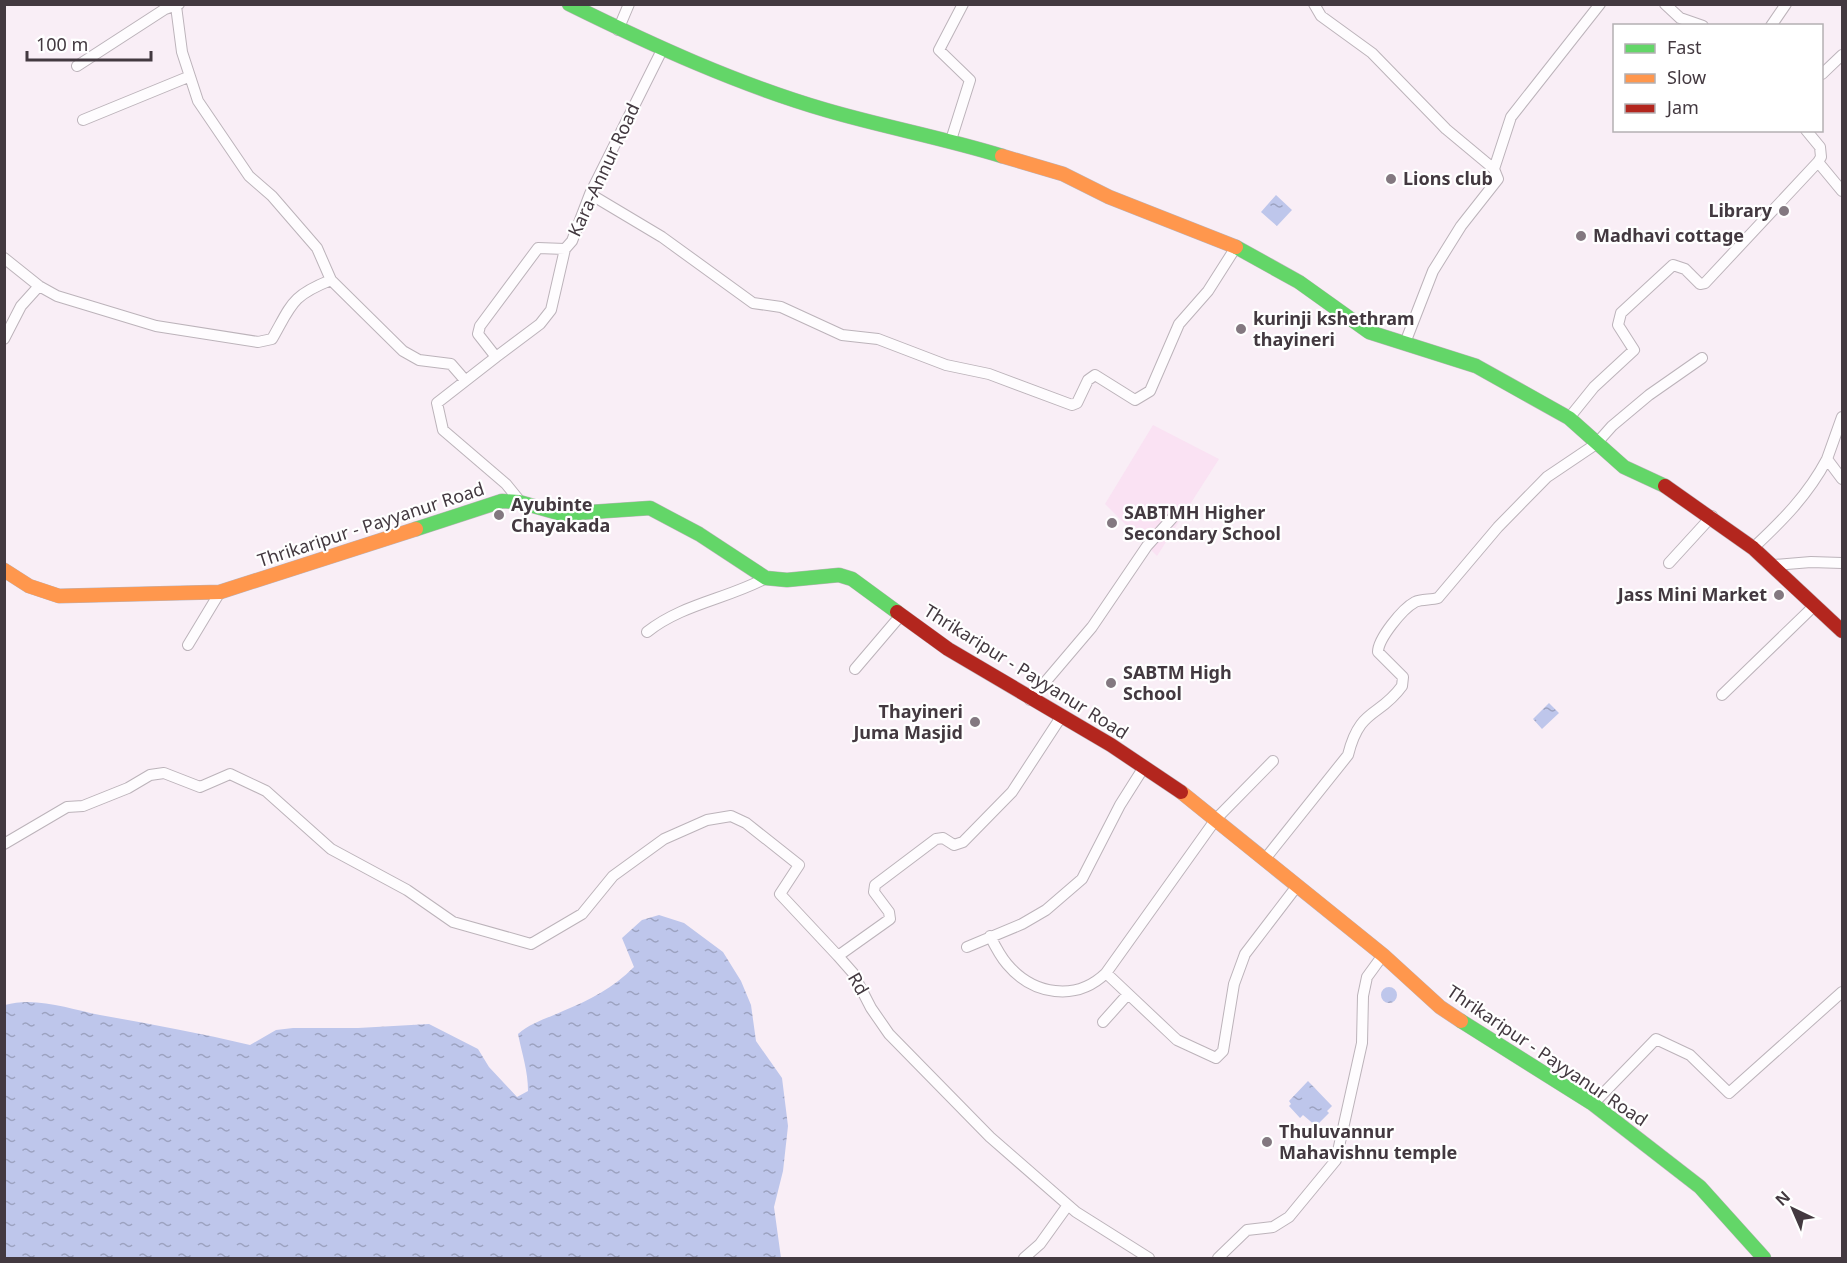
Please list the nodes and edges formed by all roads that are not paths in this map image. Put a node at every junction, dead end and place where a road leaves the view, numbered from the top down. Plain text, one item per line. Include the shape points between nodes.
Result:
1 (569, 4) edge
2 (629, 4) edge
3 (963, 4) edge
4 (1314, 4) edge
5 (1600, 4) edge
6 (1665, 4) edge
7 (1786, 4) edge
8 (178, 5) edge
9 (1697, 24) edge
10 (1773, 24) edge
11 (618, 30) junction
12 (663, 50) junction
13 (1842, 55) edge
14 (77, 66) dead end
15 (1823, 72) edge
16 (188, 77) junction
17 (83, 120) dead end
18 (1807, 132) edge
19 (951, 141) junction
20 (1818, 162) junction
21 (1494, 169) junction
22 (1842, 191) edge
23 (590, 194) junction
24 (1236, 247) junction
25 (566, 249) junction
26 (4, 258) edge
27 (331, 280) junction
28 (39, 286) junction
29 (4, 339) edge
30 (1405, 343) junction
31 (496, 357) junction
32 (1702, 358) dead end
33 (464, 380) junction
34 (1842, 417) edge
35 (1569, 418) junction
36 (1596, 444) junction
37 (1827, 459) junction
38 (1842, 479) edge
39 (519, 500) junction
40 (1175, 515) dead end
41 (1712, 516) junction
42 (1753, 548) junction
43 (1842, 554) edge
44 (1669, 562) dead end
45 (1838, 563) edge
46 (1774, 565) junction
47 (4, 570) edge
48 (766, 578) junction
49 (220, 592) junction
50 (1815, 605) junction
51 (901, 615) junction
52 (1842, 631) edge
53 (647, 632) dead end
54 (188, 645) dead end
55 (855, 669) dead end
56 (1722, 695) dead end
57 (1030, 700) junction
58 (1061, 717) junction
59 (1273, 761) dead end
60 (1144, 767) junction
61 (1216, 819) junction
62 (4, 844) edge
63 (1265, 860) junction
64 (1297, 886) junction
65 (990, 936) junction
66 (968, 947) dead end
67 (1383, 955) junction
68 (838, 956) junction
69 (1106, 973) junction
70 (1842, 992) edge
71 (1128, 994) junction
72 (1103, 1022) dead end
73 (1593, 1104) junction
74 (1068, 1205) junction
75 (1024, 1258) edge
76 (1149, 1258) edge
77 (1218, 1258) edge
78 (1764, 1258) edge

1 - 11 main road
2 - 11 street
3 - 19 street via 939,50 970,80
4 - 21 street via 1321,16 1372,53 1446,129
5 - 21 street via 1511,117
6 - 9 street via 1680,18
7 - 10 street
8 - 14 street via 165,9
8 - 16 street
11 - 12 main road
12 - 19 main road via 825,110
12 - 23 street, Kara-Annur Road
13 - 15 street
16 - 17 street
16 - 27 street via 198,101 249,176 273,196 317,248
18 - 20 street via 1822,152
19 - 24 main road via 1063,174 1109,197
20 - 22 street
20 - 35 street via 1705,283 1700,284 1685,269 1673,265 1621,313 1618,325 1634,350 1594,387
21 - 30 street via 1498,179 1461,226 1433,271
23 - 24 street via 662,237 753,303 781,307 842,335 878,339 1072,405 1095,375 1135,400 1150,391 1179,324 1208,291
23 - 25 street, Kara-Annur Road
24 - 30 main road via 1299,282 1369,332
25 - 31 street via 551,310 540,324
25 - 31 street, Kara-Annur Road via 538,248 480,326 478,334
26 - 28 street
27 - 28 street via 293,299 272,339 263,342 156,326 57,296
27 - 33 street via 403,351 419,360 452,364
28 - 29 street via 21,306
30 - 35 main road via 1476,366
31 - 33 street
32 - 36 street via 1649,395
33 - 39 street via 437,403 443,430
34 - 37 street
35 - 36 main road
36 - 41 main road via 1624,467 1668,488
36 - 63 street via 1548,477 1498,527 1438,598 1411,604 1383,635 1378,652 1403,677 1402,686 1362,721 1345,760
37 - 38 street
37 - 42 street via 1813,486
39 - 48 main road via 562,514 650,508 699,534
39 - 49 main road, Thrikaripur - Payyanur Road via 501,501
40 - 57 street via 1147,546 1092,627
41 - 42 main road
41 - 44 street
42 - 46 main road
43 - 45 street
45 - 46 street
46 - 50 main road
47 - 49 main road, Thrikaripur - Payyanur Road via 29,586 59,596
48 - 51 main road, Thrikaripur - Payyanur Road via 839,575 868,589
48 - 53 street via 696,604
49 - 54 street
50 - 52 main road
50 - 56 street
51 - 55 street
51 - 57 main road, Thrikaripur - Payyanur Road
57 - 58 main road, Thrikaripur - Payyanur Road
58 - 60 main road, Thrikaripur - Payyanur Road
58 - 68 street, Rd via 1012,792 963,842 954,845 943,838 936,839 875,885 874,892 890,919
59 - 61 street
60 - 61 main road, Thrikaripur - Payyanur Road
60 - 65 street via 1082,879 1046,910
61 - 63 main road, Thrikaripur - Payyanur Road
61 - 69 street
62 - 68 street via 67,807 83,806 150,775 164,773 200,787 230,774 266,791 331,849 407,890 453,922 531,944 582,914 613,876 664,839 707,820 731,816 746,823 799,865 780,894
63 - 64 main road, Thrikaripur - Payyanur Road
64 - 67 main road, Thrikaripur - Payyanur Road
64 - 71 street via 1245,954 1234,984 1221,1056 1216,1058 1177,1040
65 - 66 street
65 - 69 street via 1016,973 1041,987 1067,994 1095,984
67 - 73 main road, Thrikaripur - Payyanur Road via 1440,1007
67 - 77 street via 1367,977 1362,1043 1336,1160 1289,1217 1273,1227 1247,1230
68 - 74 street, Rd via 853,973 889,1034 990,1137
69 - 71 street
70 - 73 street via 1729,1092 1690,1055 1656,1038
71 - 72 street
73 - 78 main road, Thrikaripur - Payyanur Road via 1700,1187
74 - 75 street via 1040,1244
74 - 76 street, Rd

